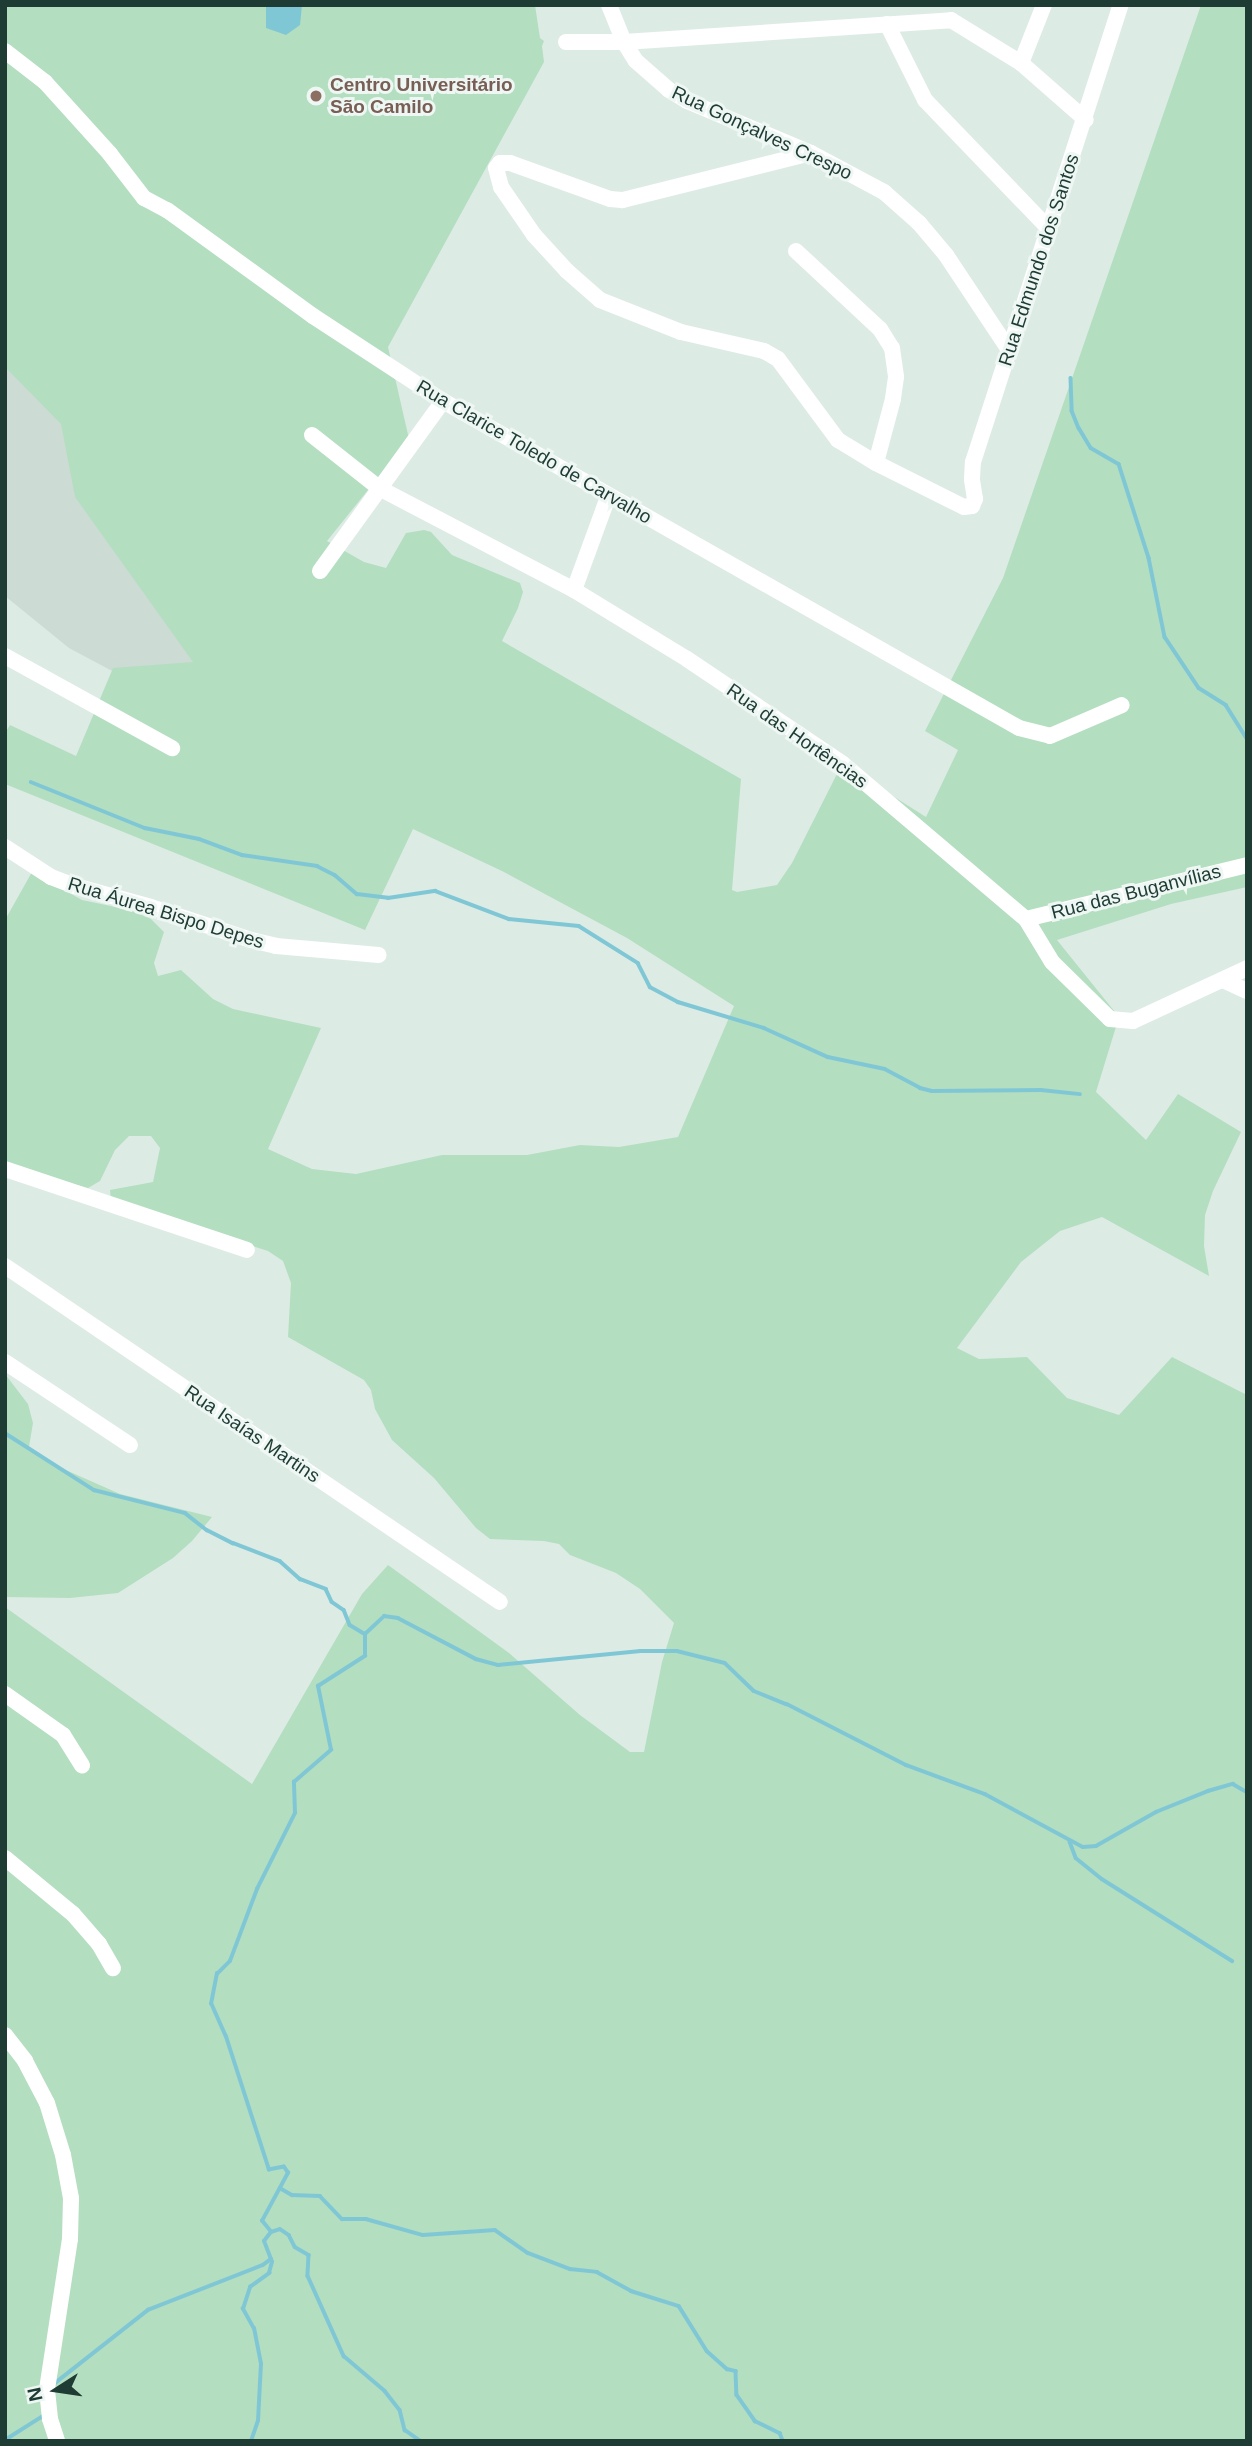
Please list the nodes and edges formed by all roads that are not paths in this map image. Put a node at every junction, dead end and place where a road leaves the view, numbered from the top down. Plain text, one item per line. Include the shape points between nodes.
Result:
1 (609, 5) edge
2 (1044, 5) edge
3 (1121, 5) edge
4 (953, 12) edge
5 (887, 24) junction
6 (566, 42) dead end
7 (624, 42) junction
8 (5, 51) edge
9 (1021, 63) junction
10 (1086, 120) junction
11 (811, 153) junction
12 (1050, 230) junction
13 (796, 251) dead end
14 (1009, 350) junction
15 (443, 401) junction
16 (312, 435) dead end
17 (876, 463) junction
18 (379, 488) junction
19 (608, 497) junction
20 (320, 571) dead end
21 (574, 590) junction
22 (5, 656) edge
23 (1122, 705) dead end
24 (172, 748) dead end
25 (6, 847) edge
26 (1247, 865) edge
27 (1026, 919) junction
28 (379, 955) dead end
29 (1247, 968) edge
30 (1223, 980) junction
31 (1247, 991) edge
32 (5, 1169) edge
33 (247, 1250) dead end
34 (5, 1266) edge
35 (5, 1363) edge
36 (130, 1445) dead end
37 (500, 1602) dead end
38 (5, 1694) edge
39 (82, 1765) dead end
40 (5, 1858) edge
41 (113, 1968) dead end
42 (5, 2035) edge
43 (57, 2441) edge

1 - 7 street, Rua Gonçalves Crespo
2 - 9 street
3 - 10 street, Rua Edmundo dos Santos
4 - 5 street
4 - 9 street
5 - 7 street
5 - 12 street via 925,100
6 - 7 street
7 - 11 street, Rua Gonçalves Crespo via 650,75 687,101
8 - 15 street, Rua Clarice Toledo de Carvalho via 45,82 144,198
9 - 10 street
10 - 12 street, Rua Edmundo dos Santos
11 - 14 street, Rua Gonçalves Crespo via 884,192 919,223 946,255
11 - 17 street via 622,201 510,163 496,168 501,187 534,235 584,289 615,308 681,332 764,351 778,359 830,432
12 - 14 street, Rua Edmundo dos Santos
13 - 17 street via 880,329 892,348 893,399
14 - 17 street, Rua Edmundo dos Santos via 971,471 975,503 964,507
15 - 18 street
15 - 19 street, Rua Clarice Toledo de Carvalho
16 - 18 street, Rua das Hortências
18 - 20 street
18 - 21 street, Rua das Hortências
19 - 21 street
19 - 23 street, Rua Clarice Toledo de Carvalho via 1019,728 1050,736
21 - 27 street, Rua das Hortências via 687,659 842,764
22 - 24 street
25 - 28 street, Rua Áurea Bispo Depes via 51,877 251,940
26 - 27 street, Rua das Buganvílias
27 - 30 street, Rua das Hortências via 1052,962 1117,1021 1133,1021
29 - 30 street, Rua das Hortências
30 - 31 street
32 - 33 street
34 - 37 street, Rua Isaías Martins
35 - 36 street
38 - 39 street via 57,1729
40 - 41 street via 73,1914
42 - 43 street via 47,2103 71,2198 70,2239 47,2390

